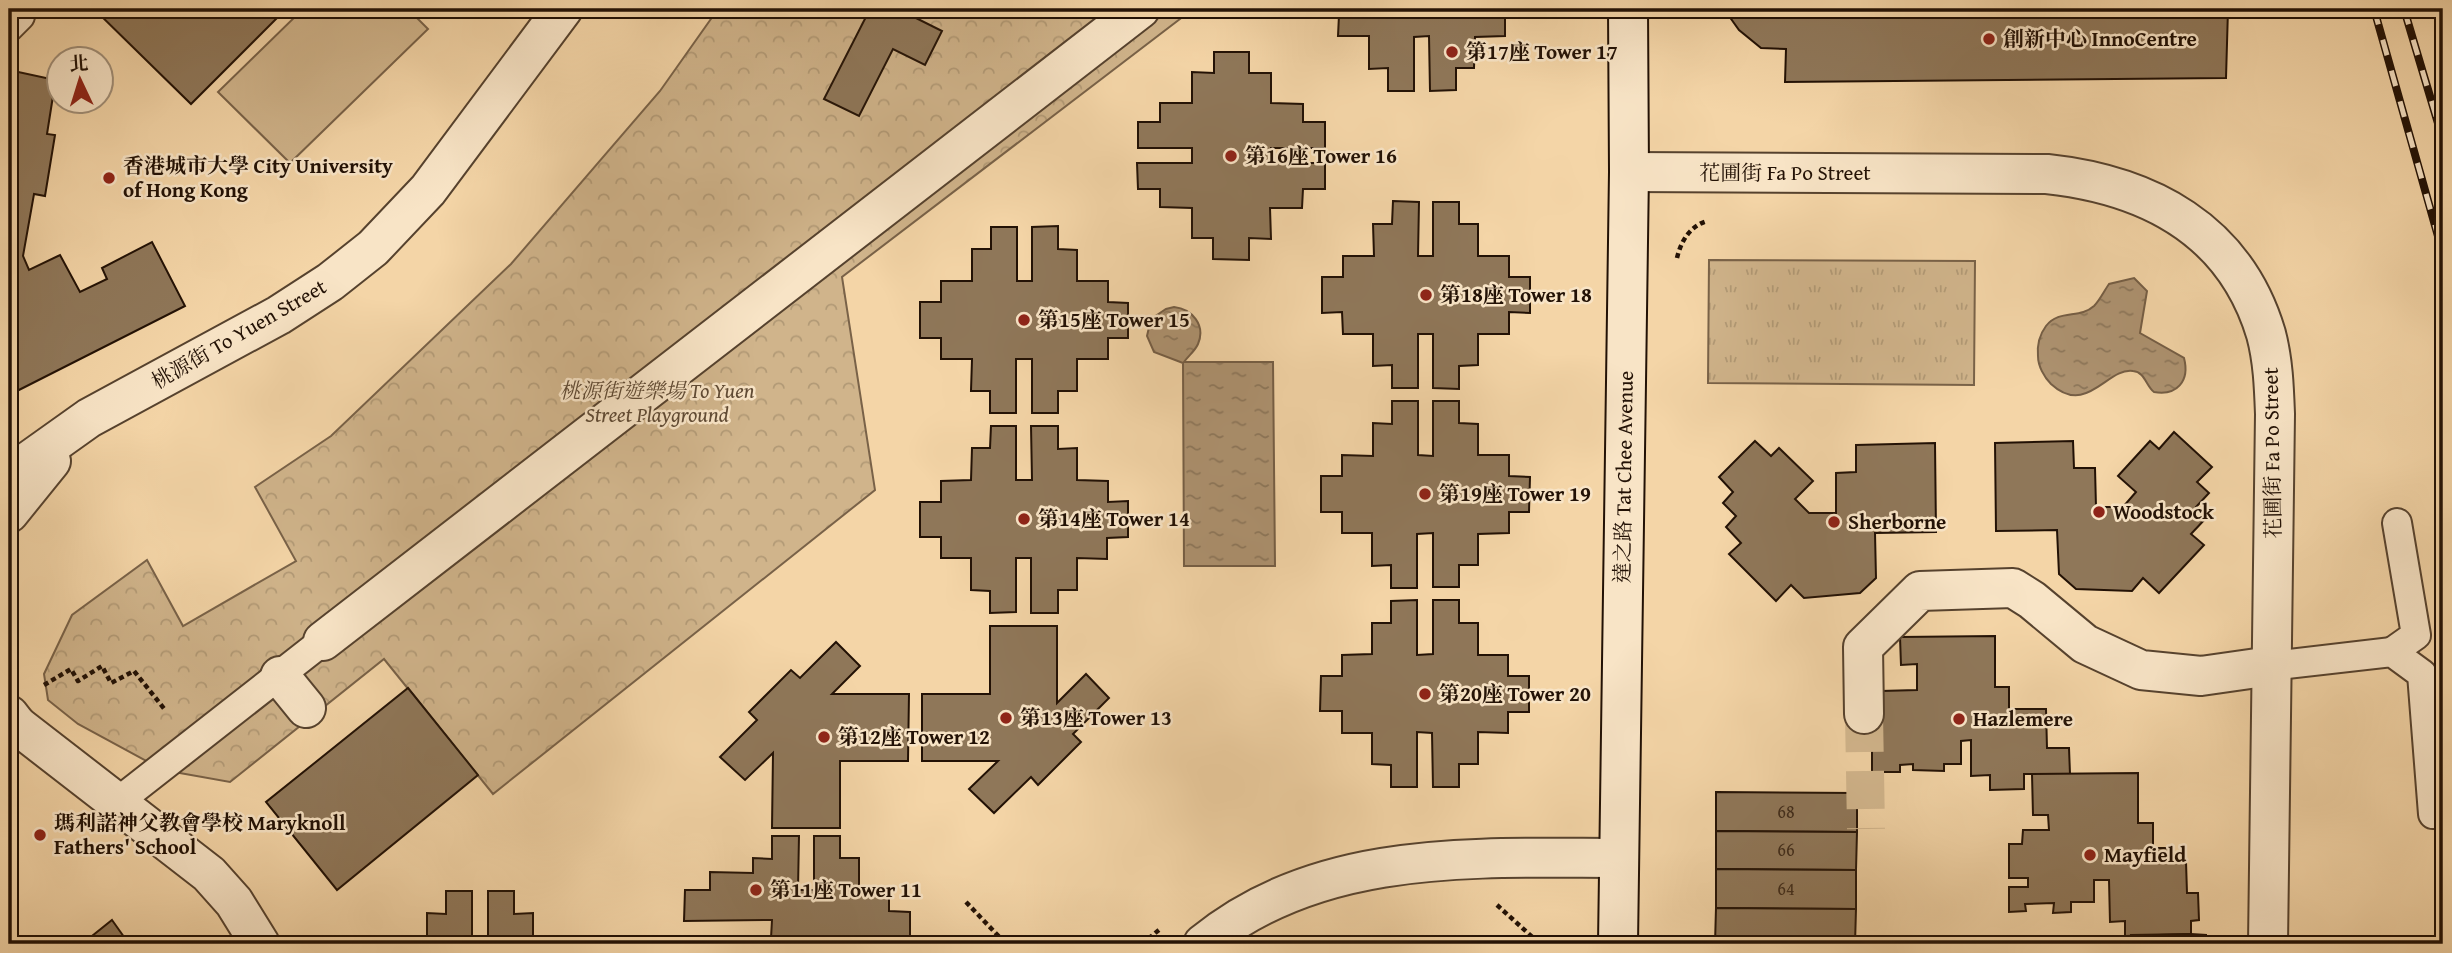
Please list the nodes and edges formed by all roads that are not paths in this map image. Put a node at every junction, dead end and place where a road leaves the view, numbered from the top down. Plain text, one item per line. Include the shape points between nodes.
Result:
1 (563, 9) edge
2 (1140, 9) edge
3 (1628, 9) edge
4 (1629, 172) junction
5 (89, 418) junction
6 (9, 441) edge
7 (9, 475) edge
8 (9, 513) edge
9 (2397, 523) dead end
10 (323, 641) joint
11 (2392, 652) junction
12 (2272, 666) junction
13 (279, 676) junction
14 (306, 708) dead end
15 (1864, 714) tunnel mouth
16 (11, 719) edge
17 (115, 804) junction
18 (2433, 814) dead end
19 (1619, 858) junction
20 (260, 944) edge
21 (1203, 944) edge
22 (1618, 944) edge
23 (2268, 944) edge

1 - 5 street, 桃源街 To Yuen Street via 428,190 373,248 279,315
2 - 10 street
3 - 4 street, 達之路 Tat Chee Avenue
4 - 12 street, 花圃街 Fa Po Street via 2048,174 2137,192 2193,226 2218,248 2239,276 2256,306 2271,359 2275,414
4 - 19 street, 達之路 Tat Chee Avenue
5 - 6 street, 桃源街 To Yuen Street
5 - 7 street, 桃源街 To Yuen Street
5 - 8 street
9 - 11 lane via 2416,635
10 - 13 lane
11 - 12 lane
11 - 18 lane via 2422,674
12 - 15 street via 2201,676 2141,670 2085,644 2013,588 1920,591 1863,647
12 - 23 street, 花圃街 Fa Po Street
13 - 14 street
13 - 17 lane
16 - 17 street
17 - 20 street via 209,874 234,902
19 - 21 street via 1410,862 1341,876 1275,900
19 - 22 street, 達之路 Tat Chee Avenue

